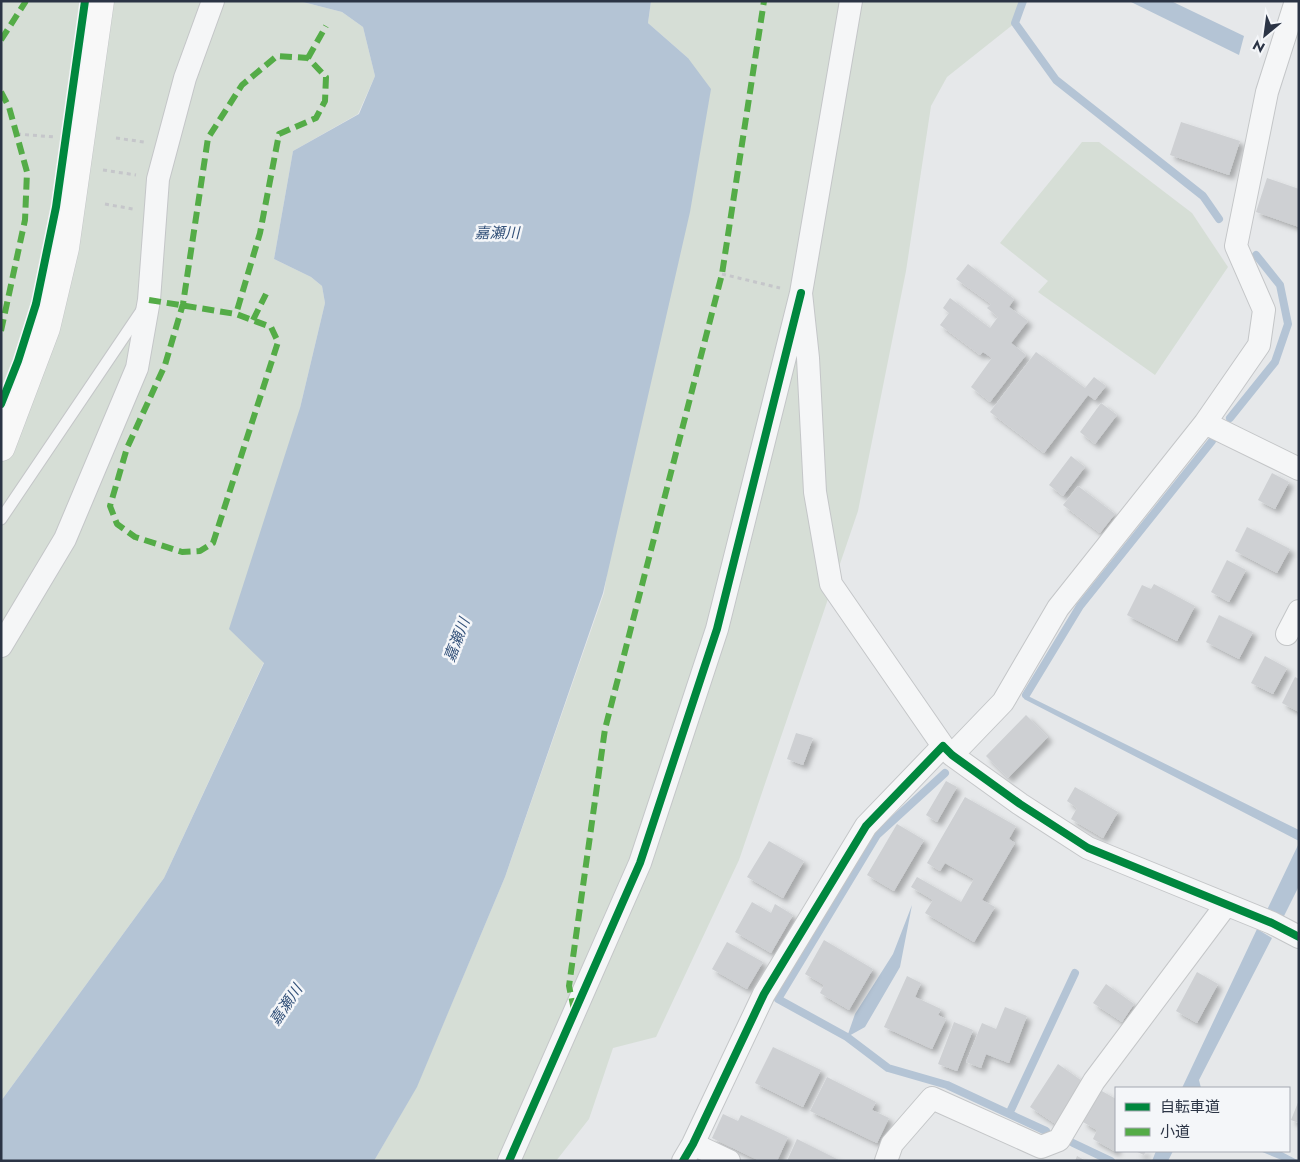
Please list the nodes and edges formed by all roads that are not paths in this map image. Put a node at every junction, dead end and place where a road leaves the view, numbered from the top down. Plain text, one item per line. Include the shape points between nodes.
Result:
1 (100, 1) edge
2 (213, 1) edge
3 (851, 1) edge
4 (1296, 1) edge
5 (800, 293) junction
6 (149, 300) junction
7 (1205, 423) junction
8 (1, 446) edge
9 (1299, 469) edge
10 (1, 519) edge
11 (1299, 611) edge
12 (1288, 634) dead end
13 (1, 646) edge
14 (948, 751) junction
15 (1226, 905) junction
16 (1299, 937) edge
17 (688, 1152) edge
18 (509, 1161) edge
19 (729, 1161) edge
20 (886, 1161) edge

1 - 8 street via 65,248 46,328
2 - 6 street via 185,78 158,178
3 - 5 street
4 - 7 street via 1267,92 1236,246 1264,310 1259,345
5 - 14 street via 808,358 814,492 831,584
5 - 18 street via 716,630 640,863
6 - 10 lane
6 - 13 street via 137,368 65,539
7 - 9 street
7 - 14 street via 1058,608 1003,702
11 - 12 street
14 - 15 street via 1020,804 1088,848
14 - 17 street via 866,826 764,994
15 - 16 street
15 - 20 street via 1094,1081 1059,1140 1041,1147 932,1098 892,1144
17 - 19 street

